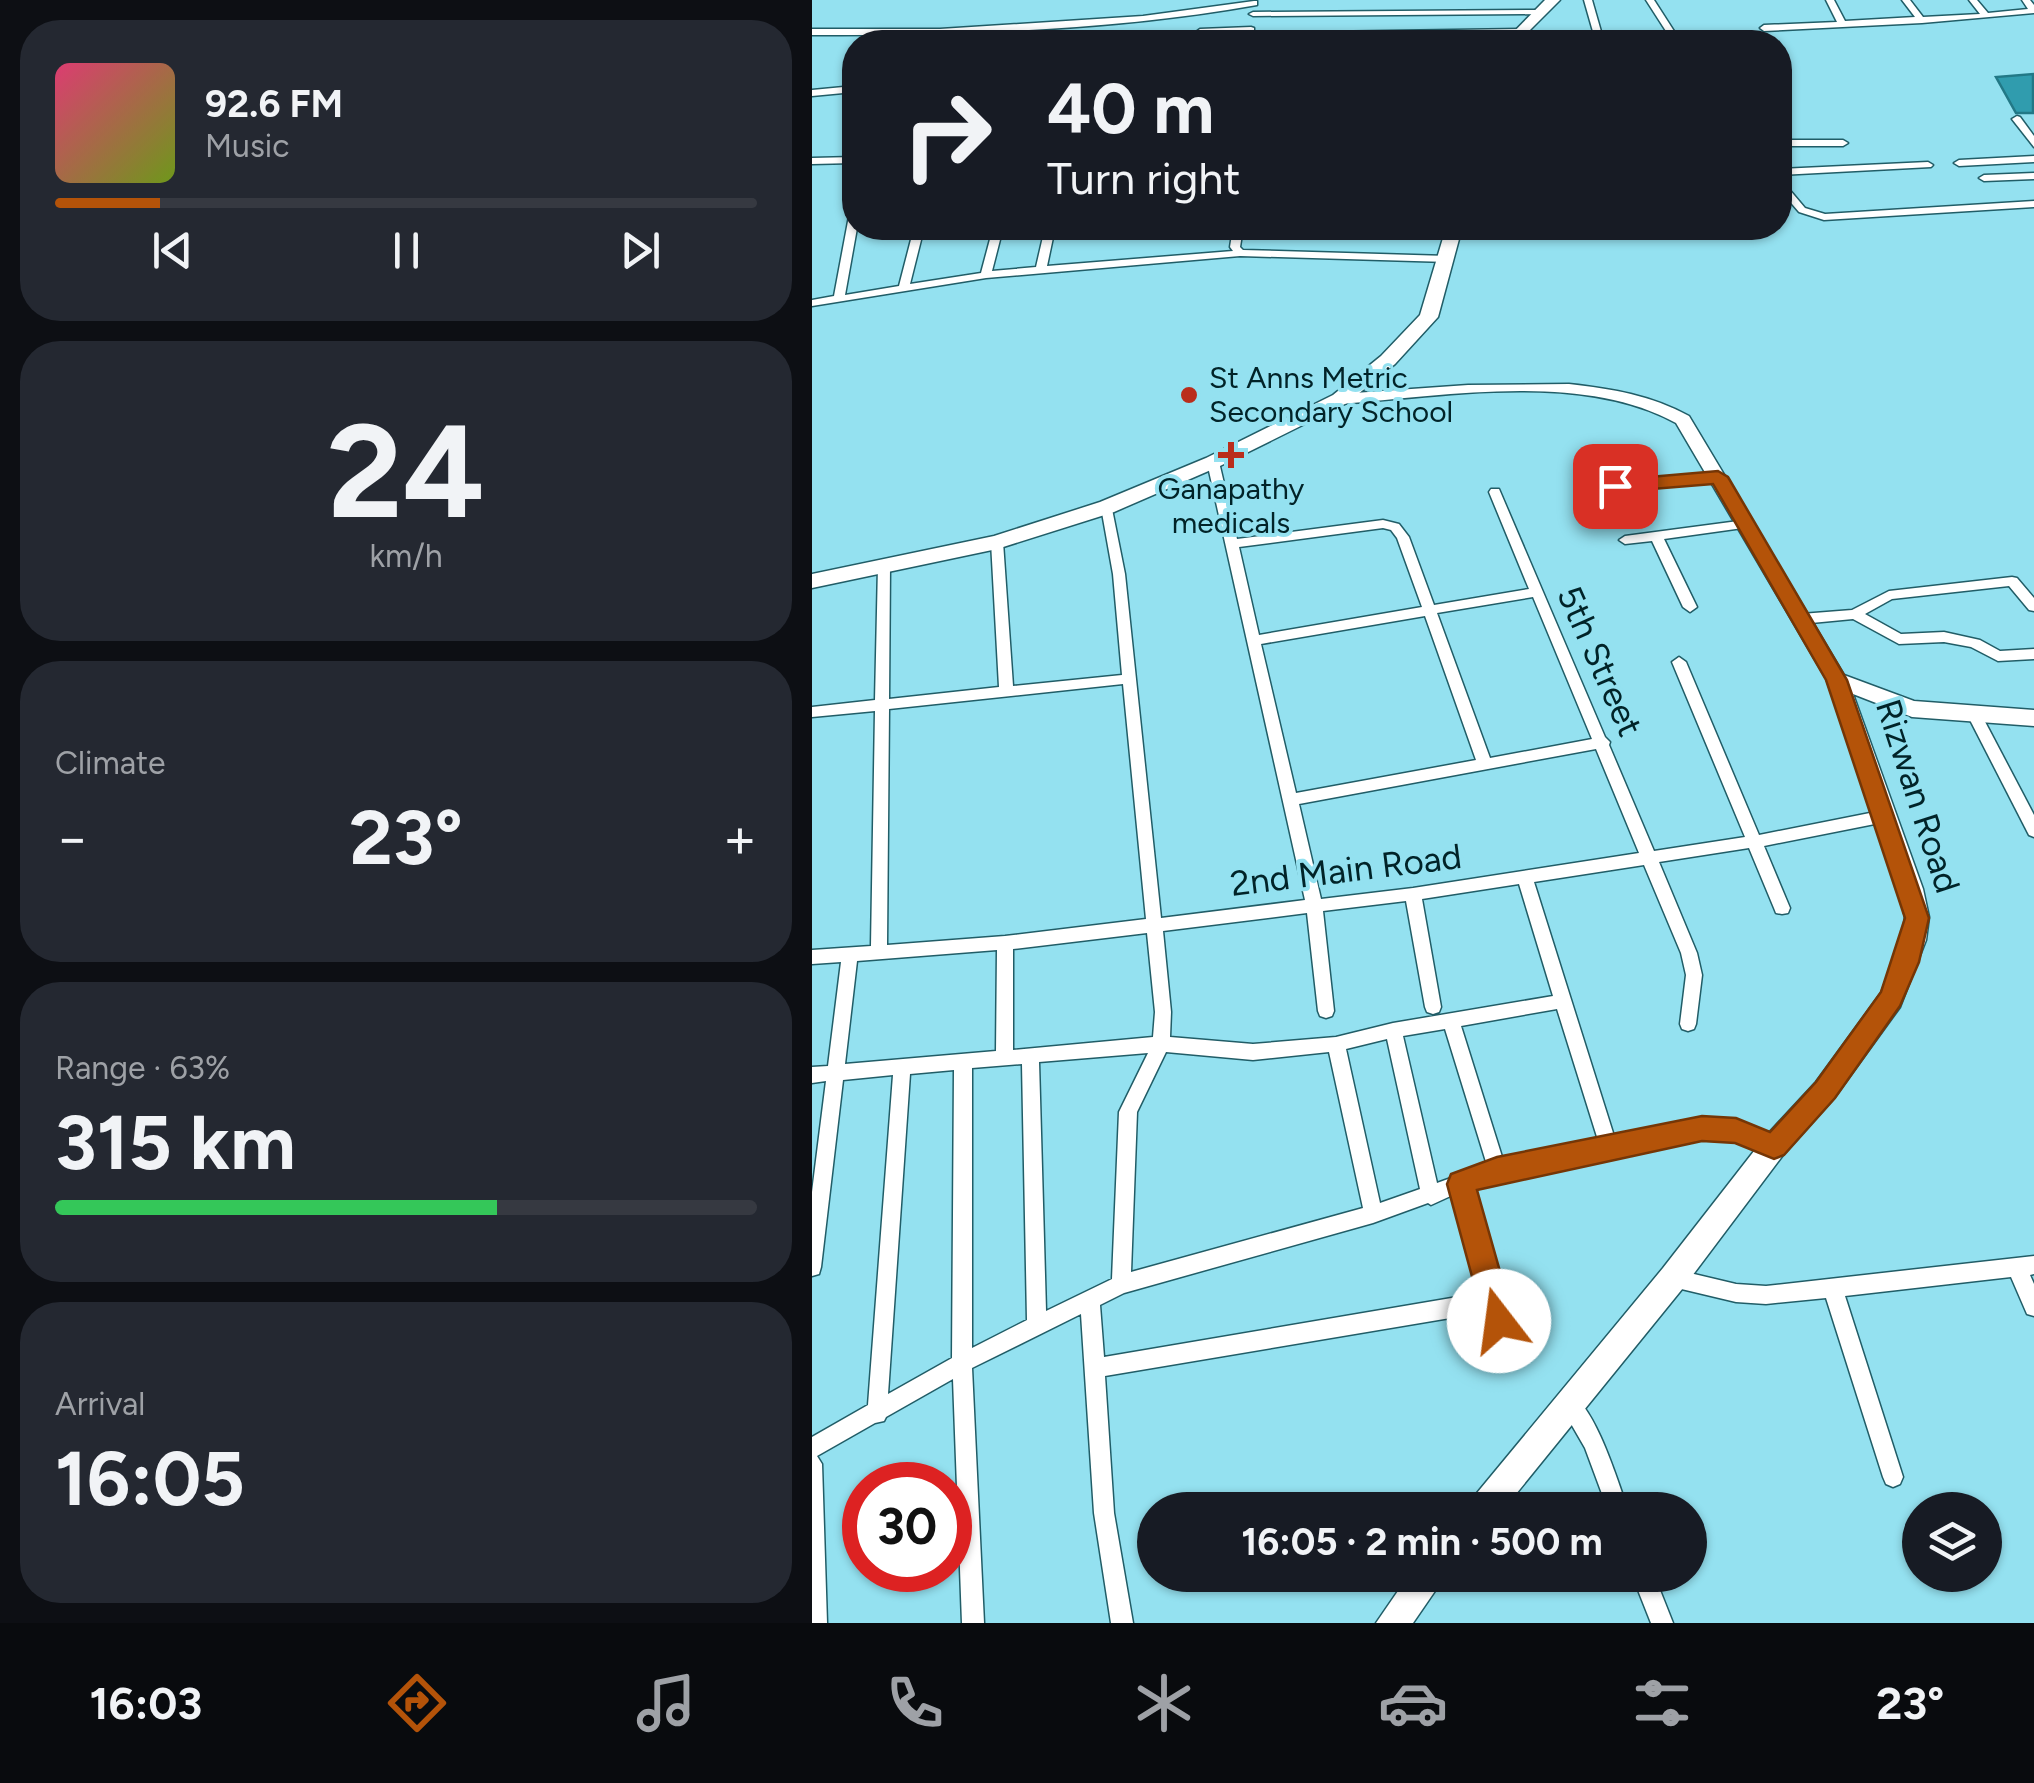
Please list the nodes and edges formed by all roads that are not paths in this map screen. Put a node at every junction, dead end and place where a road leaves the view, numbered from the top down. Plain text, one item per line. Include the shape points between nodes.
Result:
1 (1553, 0) edge
2 (1588, 0) edge
3 (1650, 0) edge
4 (1830, 0) edge
5 (1906, 0) edge
6 (1973, 0) edge
7 (2026, 0) edge
8 (1253, 5) edge
9 (1541, 12) junction
10 (1986, 16) junction
11 (1922, 21) junction
12 (1843, 26) junction
13 (1764, 28) dead end
14 (969, 30) edge
15 (1252, 30) edge
16 (1523, 30) edge
17 (1597, 30) edge
18 (1669, 30) edge
19 (812, 32) edge
20 (842, 32) edge
21 (842, 91) edge
22 (812, 93) edge
23 (2017, 119) dead end
24 (1843, 143) dead end
25 (1792, 144) edge
26 (2034, 144) edge
27 (842, 160) edge
28 (2034, 160) edge
29 (812, 161) edge
30 (1959, 163) dead end
31 (1928, 165) dead end
32 (1792, 171) edge
33 (2034, 176) edge
34 (1984, 178) dead end
35 (1792, 198) edge
36 (2034, 204) edge
37 (849, 240) edge
38 (915, 240) edge
39 (995, 240) edge
40 (1047, 240) edge
41 (1236, 240) edge
42 (1452, 240) edge
43 (1240, 254) junction
44 (1448, 259) junction
45 (1041, 270) junction
46 (986, 275) junction
47 (904, 287) junction
48 (838, 298) junction
49 (812, 303) edge
50 (1340, 399) junction
51 (1213, 462) junction
52 (1718, 477) junction
53 (1615, 486) dead end
54 (1495, 492) dead end
55 (1107, 507) junction
56 (1746, 524) junction
57 (1656, 536) junction
58 (1626, 540) dead end
59 (997, 542) junction
60 (1233, 544) junction
61 (884, 566) junction
62 (812, 582) edge
63 (1536, 592) junction
64 (2034, 606) edge
65 (1690, 607) dead end
66 (1430, 611) junction
67 (1855, 614) junction
68 (1801, 619) junction
69 (1255, 640) junction
70 (2034, 654) edge
71 (1679, 662) dead end
72 (1128, 678) junction
73 (1836, 680) junction
74 (1006, 692) junction
75 (881, 706) junction
76 (812, 712) edge
77 (1976, 716) junction
78 (2034, 718) edge
79 (1603, 742) junction
80 (1484, 765) junction
81 (1292, 800) junction
82 (1885, 816) junction
83 (2034, 831) edge
84 (1757, 841) junction
85 (1648, 855) junction
86 (1524, 875) junction
87 (1413, 894) junction
88 (1314, 904) junction
89 (1782, 908) dead end
90 (1152, 925) junction
91 (1005, 943) junction
92 (879, 951) junction
93 (850, 954) junction
94 (812, 957) edge
95 (1564, 1001) junction
96 (1433, 1007) dead end
97 (1326, 1011) dead end
98 (1451, 1022) junction
99 (1688, 1024) dead end
100 (1393, 1030) junction
101 (1161, 1044) junction
102 (1336, 1044) junction
103 (1030, 1055) junction
104 (1004, 1057) junction
105 (963, 1062) junction
106 (902, 1066) junction
107 (837, 1072) junction
108 (812, 1075) edge
109 (1608, 1145) junction
110 (1774, 1146) junction
111 (1497, 1170) junction
112 (1461, 1184) junction
113 (1431, 1196) junction
114 (1374, 1214) junction
115 (812, 1267) edge
116 (2025, 1267) edge
117 (1673, 1278) junction
118 (1121, 1284) junction
119 (1833, 1288) junction
120 (1090, 1300) junction
121 (1493, 1301) junction
122 (2034, 1307) edge
123 (1037, 1324) junction
124 (1505, 1342) dead end
125 (962, 1363) junction
126 (1094, 1368) junction
127 (1570, 1402) junction
128 (877, 1414) junction
129 (812, 1448) edge
130 (812, 1464) edge
131 (1892, 1477) dead end
132 (1498, 1492) edge
133 (1611, 1492) edge
134 (1417, 1592) edge
135 (1650, 1592) edge
136 (816, 1623) edge
137 (973, 1623) edge
138 (1122, 1623) edge
139 (1392, 1623) edge
140 (1662, 1623) edge

1 - 9 main road
2 - 17 street
3 - 18 street
4 - 12 street
5 - 11 street
6 - 10 street
7 - 10 street via 2034,12
8 - 9 street
8 - 14 street
8 - 15 street
9 - 16 main road
10 - 11 street
11 - 12 street
12 - 13 street
19 - 20 street
21 - 22 street
23 - 26 street
24 - 25 street
27 - 29 street
28 - 30 street
31 - 32 street
33 - 34 street
35 - 36 street via 1802,210 1824,216
37 - 48 street
38 - 47 street
39 - 46 street
40 - 45 street
41 - 43 street
42 - 44 main road
43 - 44 street
43 - 45 street
44 - 50 main road via 1428,318
45 - 46 street
46 - 47 street
47 - 48 street
48 - 49 street
50 - 51 main road
50 - 52 main road, Rizwan Road via 1504,388 1643,397 1683,420
51 - 55 main road
51 - 60 street
52 - 53 street
52 - 56 main road, Rizwan Road
54 - 63 street, 5th Street
55 - 59 main road
55 - 72 street
56 - 57 street
56 - 68 main road, Rizwan Road
57 - 58 street
57 - 65 street
59 - 61 main road
59 - 74 street
60 - 66 street via 1395,527
60 - 69 street
61 - 62 main road
61 - 75 street
63 - 66 street
63 - 79 street, 5th Street
64 - 67 street via 2012,582 1889,595
66 - 69 street
66 - 80 street
67 - 68 street
67 - 70 street via 1900,638 1944,637 1998,656
68 - 73 main road, Rizwan Road
69 - 81 street
71 - 84 street
72 - 74 street
72 - 90 street
73 - 77 main road via 1912,709
73 - 82 main road, Rizwan Road
74 - 75 street
75 - 76 street
75 - 92 street
77 - 78 main road
77 - 83 street
79 - 80 street
79 - 85 street, 5th Street
80 - 81 street
81 - 88 street
82 - 84 street, 2nd Main Road
82 - 110 main road, Rizwan Road via 1917,918 1907,962 1891,998 1825,1090
84 - 85 street, 2nd Main Road
84 - 89 street
85 - 86 street, 2nd Main Road
85 - 99 street, 5th Street via 1693,964
86 - 87 street, 2nd Main Road
86 - 95 street
87 - 88 street, 2nd Main Road
87 - 96 street
88 - 90 street, 2nd Main Road
88 - 97 street
90 - 91 street, 2nd Main Road
90 - 101 street
91 - 92 street, 2nd Main Road
91 - 104 street
92 - 93 street, 2nd Main Road
93 - 94 street, 2nd Main Road
93 - 107 street
95 - 98 street
95 - 109 street
98 - 100 street
98 - 111 street
100 - 102 street
100 - 113 street
101 - 102 street via 1240,1053
101 - 103 street
101 - 118 street via 1128,1112
102 - 114 street
103 - 104 street
103 - 123 street
104 - 105 street
105 - 106 street
105 - 125 street
106 - 107 street
106 - 128 street
107 - 108 street
107 - 115 street
109 - 110 street via 1702,1128 1736,1130
109 - 111 street
110 - 117 main road, Rizwan Road
111 - 112 street
112 - 113 street
112 - 121 street
113 - 114 street
114 - 118 street
116 - 119 street
116 - 122 street
117 - 119 street via 1751,1294
117 - 127 main road, Rizwan Road
118 - 120 street
119 - 131 street
120 - 123 street
120 - 126 street
121 - 124 street
121 - 126 street
123 - 125 street
125 - 128 street
125 - 137 street
126 - 138 street via 1104,1513
127 - 132 main road, Rizwan Road
127 - 133 street
128 - 129 street
130 - 136 street
134 - 139 main road
135 - 140 street

